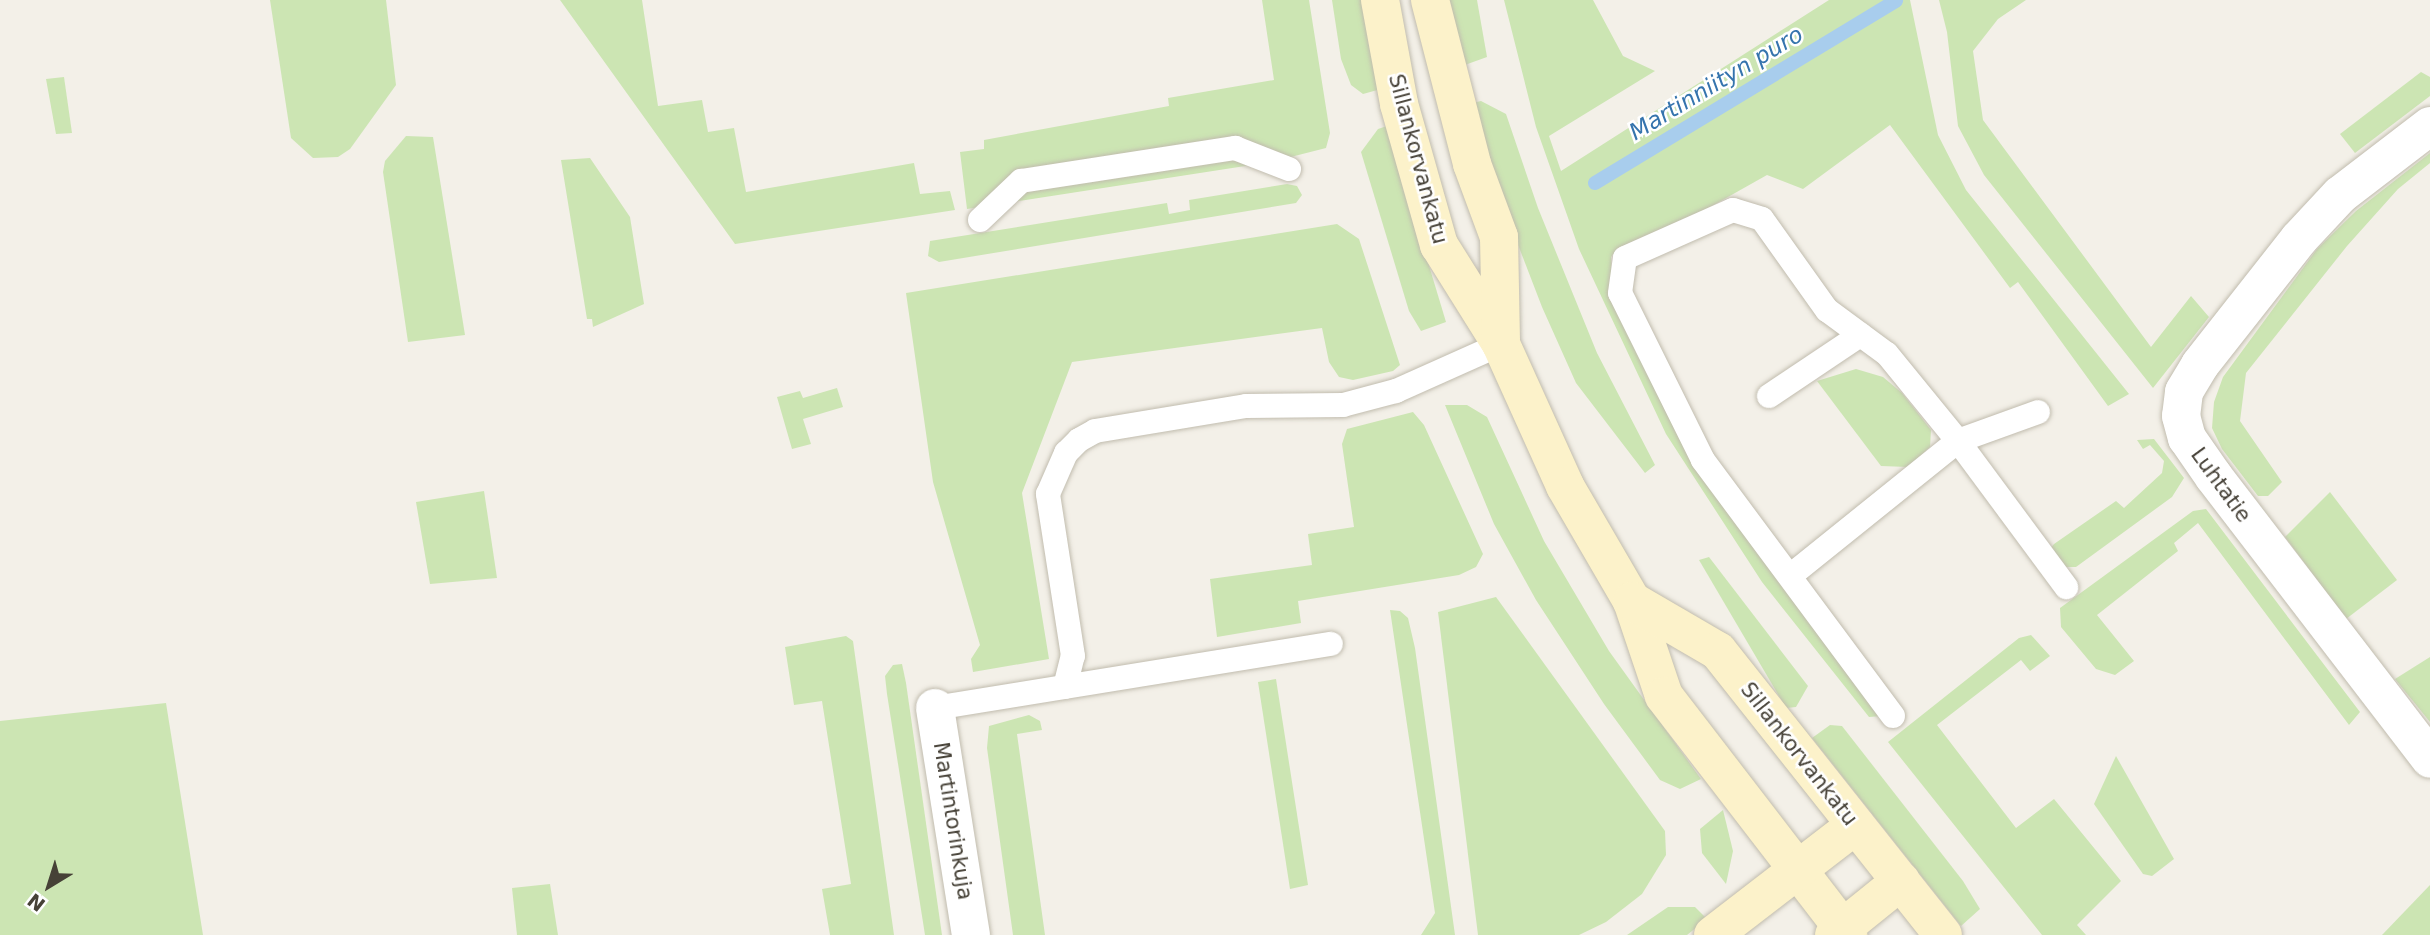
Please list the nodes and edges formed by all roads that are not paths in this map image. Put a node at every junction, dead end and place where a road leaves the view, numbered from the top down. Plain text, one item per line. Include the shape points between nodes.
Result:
1 (1380, 0) edge
2 (1430, 0) edge
3 (2430, 126) edge
4 (1289, 169) dead end
5 (980, 220) dead end
6 (1860, 335) junction
7 (1501, 344) junction
8 (1769, 396) dead end
9 (2038, 412) dead end
10 (1958, 441) junction
11 (1790, 576) junction
12 (2066, 587) dead end
13 (1632, 601) junction
14 (1331, 644) dead end
15 (1065, 687) junction
16 (935, 708) joint
17 (1894, 716) dead end
18 (2430, 759) edge
19 (1856, 825) junction
20 (1798, 871) junction
21 (1901, 881) junction
22 (1842, 933) edge
23 (971, 935) edge
24 (1713, 935) edge
25 (1943, 935) edge

1 - 7 main road, Sillankorvankatu via 1399,104 1439,245
2 - 7 main road, Sillankorvankatu via 1472,163 1499,237
3 - 18 street, Luhtatie via 2340,195 2299,239 2200,365 2184,392 2181,415 2187,438 2214,477
4 - 5 lane via 1236,148 1021,181
6 - 8 lane
6 - 10 lane via 1886,354
6 - 11 lane via 1827,310 1762,219 1733,210 1625,258 1620,293 1703,460
7 - 13 main road, Sillankorvankatu via 1565,486
7 - 15 lane via 1396,391 1343,405 1246,406 1095,430 1066,453 1048,494 1073,656
9 - 10 lane
10 - 11 lane
10 - 12 lane
11 - 17 lane
13 - 19 main road, Sillankorvankatu via 1718,651
13 - 20 main road, Sillankorvankatu via 1664,696
14 - 15 lane
15 - 16 lane
16 - 23 street, Martintorinkuja
19 - 20 main road
19 - 21 main road, Sillankorvankatu
20 - 22 main road, Sillankorvankatu
20 - 24 main road
21 - 22 main road
21 - 25 main road, Sillankorvankatu

